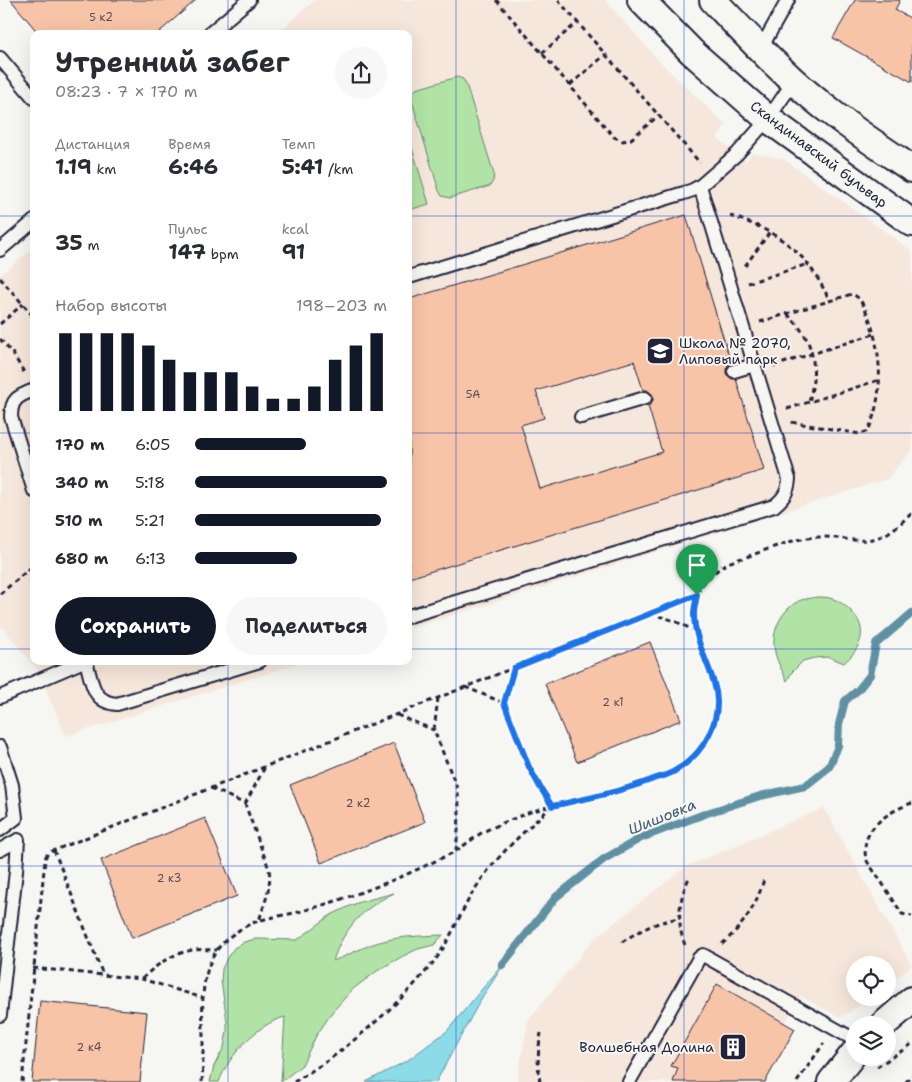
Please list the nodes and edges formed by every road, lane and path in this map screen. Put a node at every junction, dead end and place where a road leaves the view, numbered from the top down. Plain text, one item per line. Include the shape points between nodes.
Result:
1 (249, 0) edge
2 (496, 0) edge
3 (558, 0) edge
4 (641, 0) edge
5 (713, 0) edge
6 (788, 0) edge
7 (578, 22) junction
8 (214, 30) edge
9 (760, 50) junction
10 (542, 53) junction
11 (606, 54) junction
12 (0, 58) edge
13 (794, 81) junction
14 (570, 85) junction
15 (30, 93) edge
16 (659, 115) junction
17 (768, 119) junction
18 (700, 163) dead end
19 (912, 169) edge
20 (700, 186) junction
21 (708, 212) junction
22 (912, 223) edge
23 (30, 225) edge
24 (770, 232) junction
25 (0, 250) edge
26 (808, 264) junction
27 (412, 276) edge
28 (0, 278) edge
29 (731, 288) junction
30 (828, 300) junction
31 (23, 304) junction
32 (30, 312) edge
33 (786, 314) junction
34 (0, 324) edge
35 (743, 327) junction
36 (874, 334) junction
37 (0, 340) edge
38 (812, 354) junction
39 (755, 368) junction
40 (734, 371) dead end
41 (879, 380) junction
42 (30, 382) edge
43 (30, 385) edge
44 (645, 398) dead end
45 (809, 402) junction
46 (582, 417) dead end
47 (770, 417) junction
48 (30, 478) edge
49 (912, 513) edge
50 (30, 569) edge
51 (0, 594) edge
52 (697, 595) junction
53 (649, 614) junction
54 (412, 615) edge
55 (695, 632) junction
56 (76, 665) edge
57 (86, 665) edge
58 (247, 665) edge
59 (514, 668) junction
60 (465, 687) junction
61 (0, 697) edge
62 (438, 698) junction
63 (504, 703) junction
64 (396, 714) junction
65 (434, 730) junction
66 (0, 747) edge
67 (265, 766) junction
68 (210, 788) junction
69 (912, 803) edge
70 (245, 804) junction
71 (552, 806) junction
72 (0, 830) edge
73 (0, 850) edge
74 (54, 850) junction
75 (456, 851) junction
76 (689, 878) dead end
77 (764, 879) dead end
78 (912, 916) edge
79 (680, 918) junction
80 (259, 921) junction
81 (622, 942) dead end
82 (217, 950) junction
83 (700, 959) junction
84 (34, 968) junction
85 (103, 975) junction
86 (142, 979) junction
87 (203, 998) junction
88 (912, 1000) edge
89 (0, 1016) edge
90 (893, 1016) edge
91 (541, 1033) dead end
92 (846, 1035) edge
93 (912, 1044) edge
94 (846, 1063) edge
95 (872, 1073) dead end
96 (912, 1075) edge
97 (22, 1082) edge
98 (202, 1082) edge
99 (294, 1082) edge
100 (540, 1082) edge
101 (629, 1082) edge
102 (831, 1082) edge
103 (906, 1082) edge

1 - 8 lane
2 - 10 path
3 - 7 path
4 - 17 street, Скандинавский бульвар via 692,52
5 - 9 street
6 - 9 lane
7 - 10 path
7 - 11 path
9 - 13 street
10 - 14 path
11 - 14 path
11 - 16 path
12 - 15 lane
13 - 17 lane
13 - 19 street via 835,116
14 - 16 path via 619,139 631,139
16 - 18 path
17 - 20 lane via 737,154
17 - 22 street, Скандинавский бульвар
20 - 21 lane
20 - 27 lane
21 - 24 path via 750,222
21 - 29 lane
23 - 25 lane
24 - 26 path
24 - 29 path
26 - 29 path
26 - 30 path
28 - 31 path
29 - 35 lane
30 - 33 path
30 - 36 path via 852,294 856,296 866,310
31 - 32 path
31 - 34 path
33 - 35 path
33 - 38 path via 806,337
35 - 39 lane
36 - 38 path
36 - 41 path
37 - 42 path via 13,354
38 - 39 path
38 - 45 path via 813,388
39 - 40 lane
39 - 47 lane
41 - 45 path
41 - 47 path via 871,424 865,433
43 - 48 lane via 11,409
44 - 46 lane
45 - 47 path
47 - 54 lane via 789,480 785,496 774,506
49 - 52 path via 884,535 871,540 800,539 728,564 709,577
50 - 51 path
52 - 53 path
52 - 55 path
53 - 55 path via 684,624
53 - 59 path
55 - 71 path via 715,684 717,706 706,742 673,772 634,786
56 - 61 lane
57 - 58 lane via 94,690 109,704
59 - 60 path
59 - 63 path
60 - 62 path
60 - 63 path
62 - 64 path
62 - 65 path
63 - 71 path via 529,767
64 - 65 path
64 - 67 path
65 - 75 path via 459,796
66 - 72 lane via 12,785 16,818
67 - 68 path
67 - 70 path
68 - 70 path
68 - 74 path
69 - 78 path via 873,826 865,846 866,859 902,914
70 - 80 path via 269,869 270,886
71 - 75 path via 524,814 484,832
71 - 99 path via 492,866 460,914 446,945 410,988 343,1050
73 - 89 lane via 18,840
74 - 84 path via 45,860
74 - 85 path
75 - 80 path via 362,892
76 - 79 path via 680,903
77 - 83 path via 755,903 741,925
79 - 81 path via 655,924
79 - 83 path via 684,942 690,954
80 - 82 path via 229,937
82 - 86 path via 177,954 158,964
82 - 87 path via 207,969
83 - 92 lane
83 - 101 lane
84 - 85 path
84 - 97 path
85 - 86 path
86 - 87 path
87 - 98 path
88 - 90 street
91 - 100 path via 538,1050
93 - 95 path
94 - 102 street
96 - 103 path

